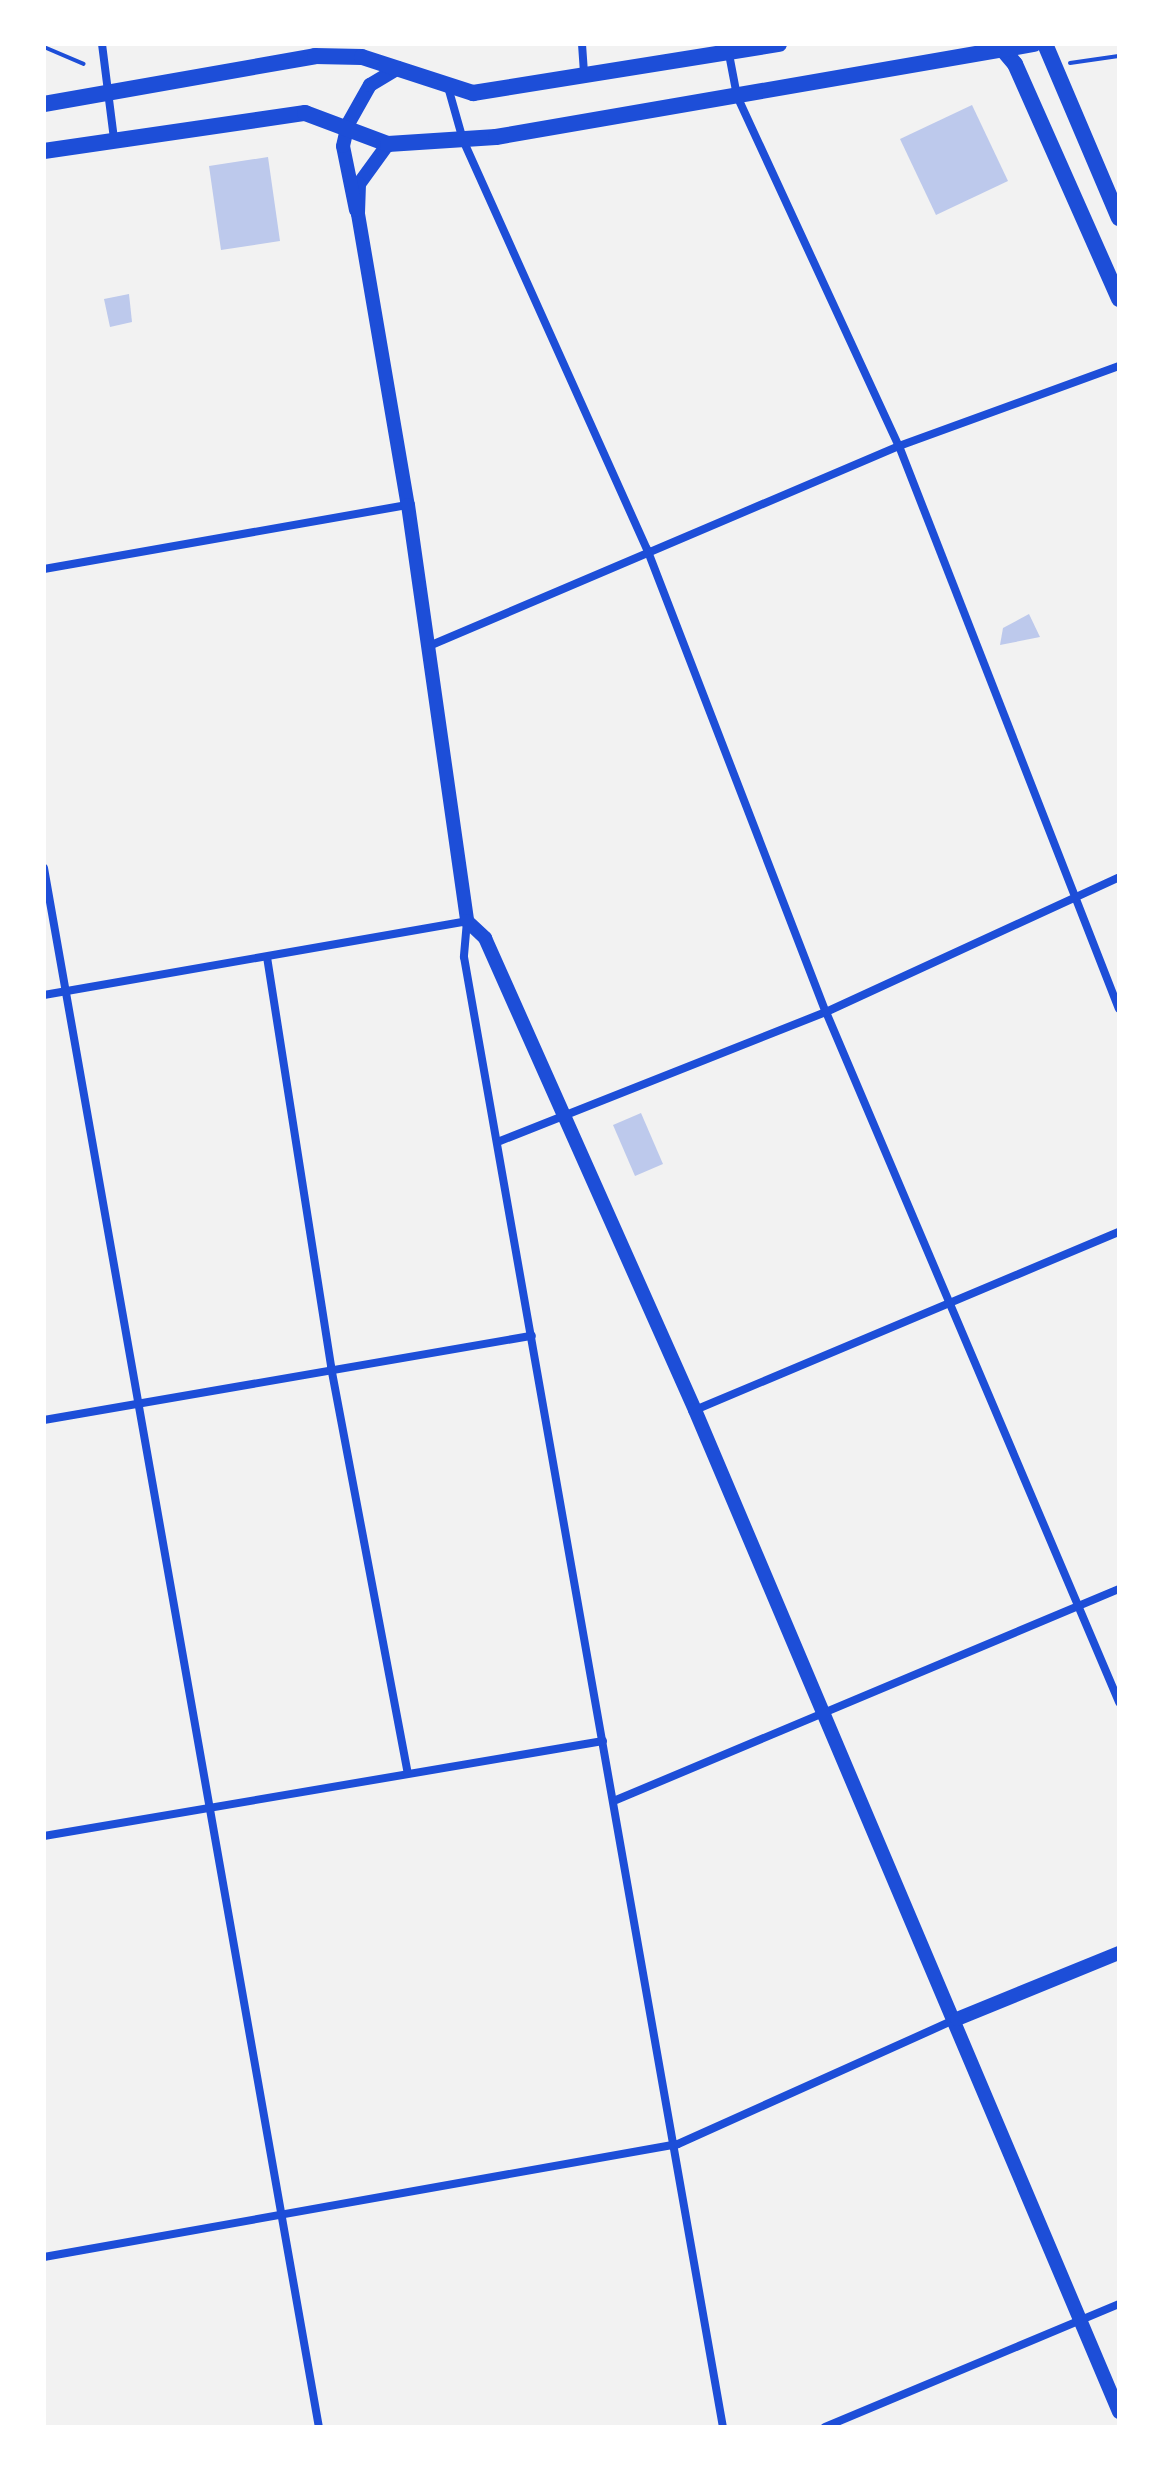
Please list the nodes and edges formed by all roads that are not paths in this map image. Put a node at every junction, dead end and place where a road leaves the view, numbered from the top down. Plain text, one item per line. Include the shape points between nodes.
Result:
1 (102, 44) edge
2 (582, 44) edge
3 (779, 44) edge
4 (1034, 44) edge
5 (1045, 44) edge
6 (1001, 47) edge
7 (345, 49) edge
8 (729, 54) junction
9 (398, 68) junction
10 (584, 75) junction
11 (448, 87) junction
12 (111, 92) junction
13 (737, 96) junction
14 (44, 104) edge
15 (348, 124) junction
16 (114, 139) junction
17 (463, 140) junction
18 (388, 144) junction
19 (44, 151) edge
20 (358, 214) junction
21 (1119, 218) edge
22 (1119, 299) edge
23 (1119, 366) edge
24 (899, 446) junction
25 (408, 505) junction
26 (647, 549) junction
27 (44, 569) edge
28 (429, 646) junction
29 (44, 868) edge
30 (1119, 877) edge
31 (1070, 898) junction
32 (467, 921) junction
33 (267, 957) junction
34 (64, 991) junction
35 (44, 995) edge
36 (1119, 1009) edge
37 (826, 1012) junction
38 (567, 1119) junction
39 (500, 1141) junction
40 (1119, 1232) edge
41 (949, 1301) junction
42 (532, 1336) junction
43 (331, 1367) junction
44 (140, 1405) junction
45 (695, 1410) junction
46 (44, 1420) edge
47 (1119, 1589) edge
48 (1078, 1606) junction
49 (1119, 1702) edge
50 (824, 1714) junction
51 (603, 1741) junction
52 (408, 1773) junction
53 (616, 1800) junction
54 (212, 1808) junction
55 (44, 1836) edge
56 (1119, 1953) edge
57 (957, 2019) junction
58 (678, 2144) junction
59 (283, 2214) junction
60 (44, 2257) edge
61 (1119, 2304) edge
62 (1080, 2321) junction
63 (1119, 2412) edge
64 (319, 2427) edge
65 (723, 2427) edge
66 (825, 2427) edge

1 - 12 street
2 - 10 street
3 - 8 main road
4 - 6 main road
5 - 21 main road
6 - 13 main road
6 - 22 main road
7 - 9 main road
7 - 12 main road
8 - 10 main road
8 - 13 street
9 - 11 main road
9 - 15 street via 370,85
10 - 11 main road via 473,93
11 - 17 street
12 - 14 main road
12 - 16 street
13 - 17 main road
13 - 24 street
15 - 16 main road via 305,113
15 - 18 main road
15 - 20 street via 347,183
16 - 19 main road
17 - 18 main road
17 - 26 street
18 - 20 street via 359,184
20 - 25 street
23 - 24 street
24 - 26 street
24 - 31 street
25 - 27 street
25 - 28 street
26 - 28 street
26 - 37 street
28 - 32 street
29 - 34 street
30 - 31 street
31 - 36 street
31 - 37 street
32 - 33 street
32 - 38 street via 485,938
32 - 39 street via 464,957
33 - 34 street
33 - 43 street
34 - 35 street
34 - 44 street
37 - 38 street
37 - 41 street
38 - 39 street
38 - 45 street
39 - 42 street
40 - 41 street
41 - 45 street
41 - 48 street
42 - 43 street
42 - 51 street
43 - 44 street
43 - 52 street
44 - 46 street
44 - 54 street
45 - 50 street
47 - 48 street
48 - 49 street
48 - 50 street
50 - 53 street
50 - 57 street
51 - 52 street
51 - 53 street
52 - 54 street
53 - 58 street
54 - 55 street
54 - 59 street
56 - 57 street
57 - 58 street
57 - 62 street
58 - 59 street
58 - 65 street
59 - 60 street
59 - 64 street
61 - 62 street
62 - 63 street
62 - 66 street

